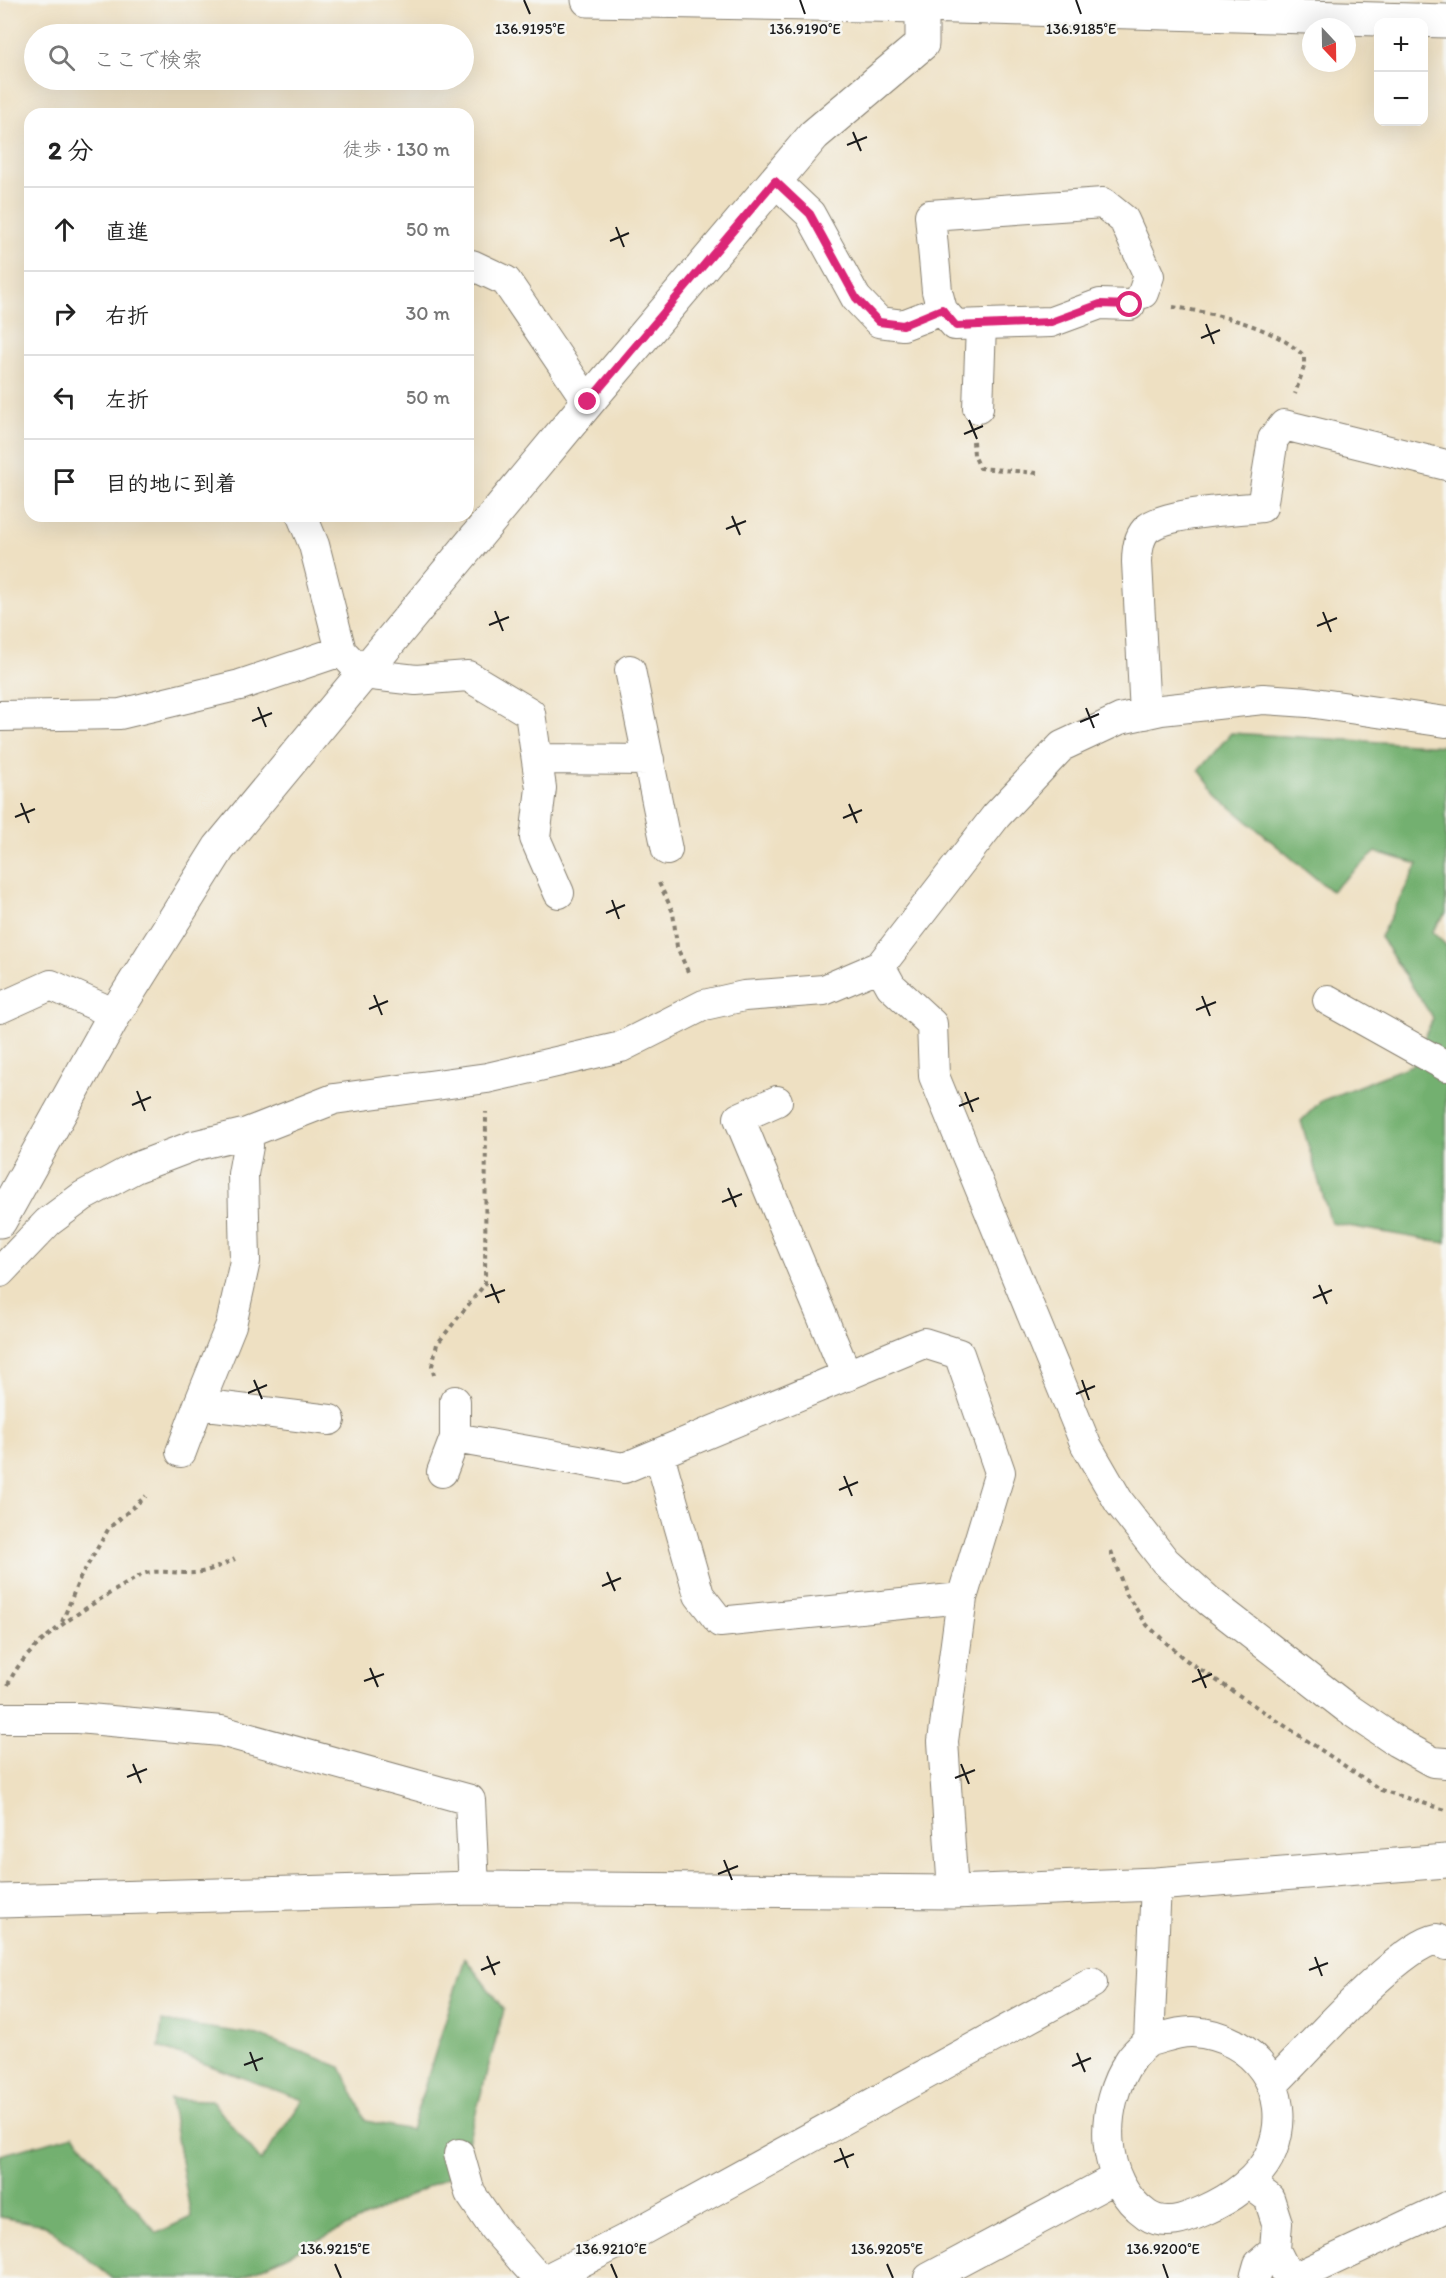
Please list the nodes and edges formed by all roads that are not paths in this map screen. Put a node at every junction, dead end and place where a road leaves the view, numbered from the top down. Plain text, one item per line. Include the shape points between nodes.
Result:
1 (588, 0) edge
2 (922, 6) junction
3 (1446, 21) edge
4 (775, 181) junction
5 (474, 266) edge
6 (942, 309) junction
7 (981, 325) junction
8 (588, 402) junction
9 (978, 408) road end
10 (1446, 465) edge
11 (305, 522) edge
12 (341, 651) junction
13 (630, 670) dead end
14 (363, 674) junction
15 (2, 709) edge
16 (1145, 714) junction
17 (1446, 722) edge
18 (537, 759) junction
19 (649, 760) junction
20 (661, 861) road end
21 (559, 893) dead end
22 (880, 966) junction
23 (1328, 1000) dead end
24 (0, 1008) edge
25 (115, 1014) junction
26 (1446, 1066) edge
27 (777, 1101) dead end
28 (247, 1133) junction
29 (0, 1221) edge
30 (0, 1272) edge
31 (848, 1376) junction
32 (455, 1401) road end
33 (199, 1404) junction
34 (330, 1420) dead end
35 (455, 1438) junction
36 (181, 1452) dead end
37 (659, 1454) junction
38 (442, 1472) dead end
39 (962, 1598) junction
40 (1, 1718) edge
41 (1446, 1763) edge
42 (1446, 1861) edge
43 (1156, 1884) junction
44 (474, 1888) junction
45 (953, 1892) junction
46 (0, 1901) edge
47 (1446, 1945) edge
48 (1092, 1983) dead end
49 (1149, 2040) junction
50 (1273, 2084) junction
51 (459, 2154) dead end
52 (1116, 2178) junction
53 (1249, 2183) junction
54 (1446, 2207) edge
55 (1275, 2250) junction
56 (936, 2276) edge
57 (538, 2278) edge
58 (549, 2278) edge
59 (1255, 2278) edge
60 (1289, 2278) edge
61 (1294, 2278) edge

1 - 2 street
2 - 3 street
2 - 4 street via 922,44 814,135
4 - 6 street via 810,214 856,298 879,322 903,325
4 - 8 street
5 - 8 street via 506,281
6 - 7 street via 956,326
6 - 7 street via 930,215 1103,203 1124,220 1149,276 1137,299 1100,304 1051,322
7 - 9 street
8 - 14 street
10 - 16 street via 1284,426 1273,439 1262,507 1170,519 1147,528 1138,546
11 - 12 street via 314,544
12 - 14 street
12 - 15 street via 240,685 120,714
13 - 19 street
14 - 18 street via 416,680 468,676 530,713
14 - 25 street via 219,848
16 - 17 street via 1263,699
16 - 22 street via 1120,719 1062,746 996,816
18 - 19 street
18 - 21 street via 541,788 535,838
19 - 20 street
22 - 28 street via 824,990 744,996 704,1005 621,1047 487,1078 334,1099
22 - 41 street via 891,986 932,1024 934,1076 1086,1445 1119,1502 1165,1561 1209,1601 1347,1708 1397,1742 1434,1762
23 - 26 street
24 - 25 street via 51,986
25 - 29 street
27 - 31 street via 739,1118
28 - 30 street via 135,1168 83,1196 48,1222
28 - 33 street via 243,1174 245,1261 231,1325
31 - 37 street
31 - 39 street via 924,1343 959,1354 1000,1472
32 - 35 street
33 - 34 street
33 - 36 street
35 - 37 street via 624,1468
35 - 38 street
37 - 39 street via 699,1595 720,1622
39 - 45 street via 943,1741
40 - 44 street via 78,1718 221,1731 470,1800
42 - 43 street
43 - 45 street
43 - 49 street
44 - 45 street
44 - 46 street
47 - 50 street via 1437,1939 1425,1941 1400,1958
48 - 58 street
49 - 50 street via 1191,2032 1226,2038 1256,2058
49 - 52 street via 1130,2059 1117,2084 1109,2126 1109,2156
50 - 53 street via 1281,2120 1272,2152
51 - 57 street via 470,2193 494,2228
52 - 53 street via 1131,2204 1154,2219 1181,2221 1222,2203
52 - 56 street
53 - 55 street via 1269,2198 1277,2223
54 - 61 street
55 - 59 street via 1259,2264
55 - 60 street

